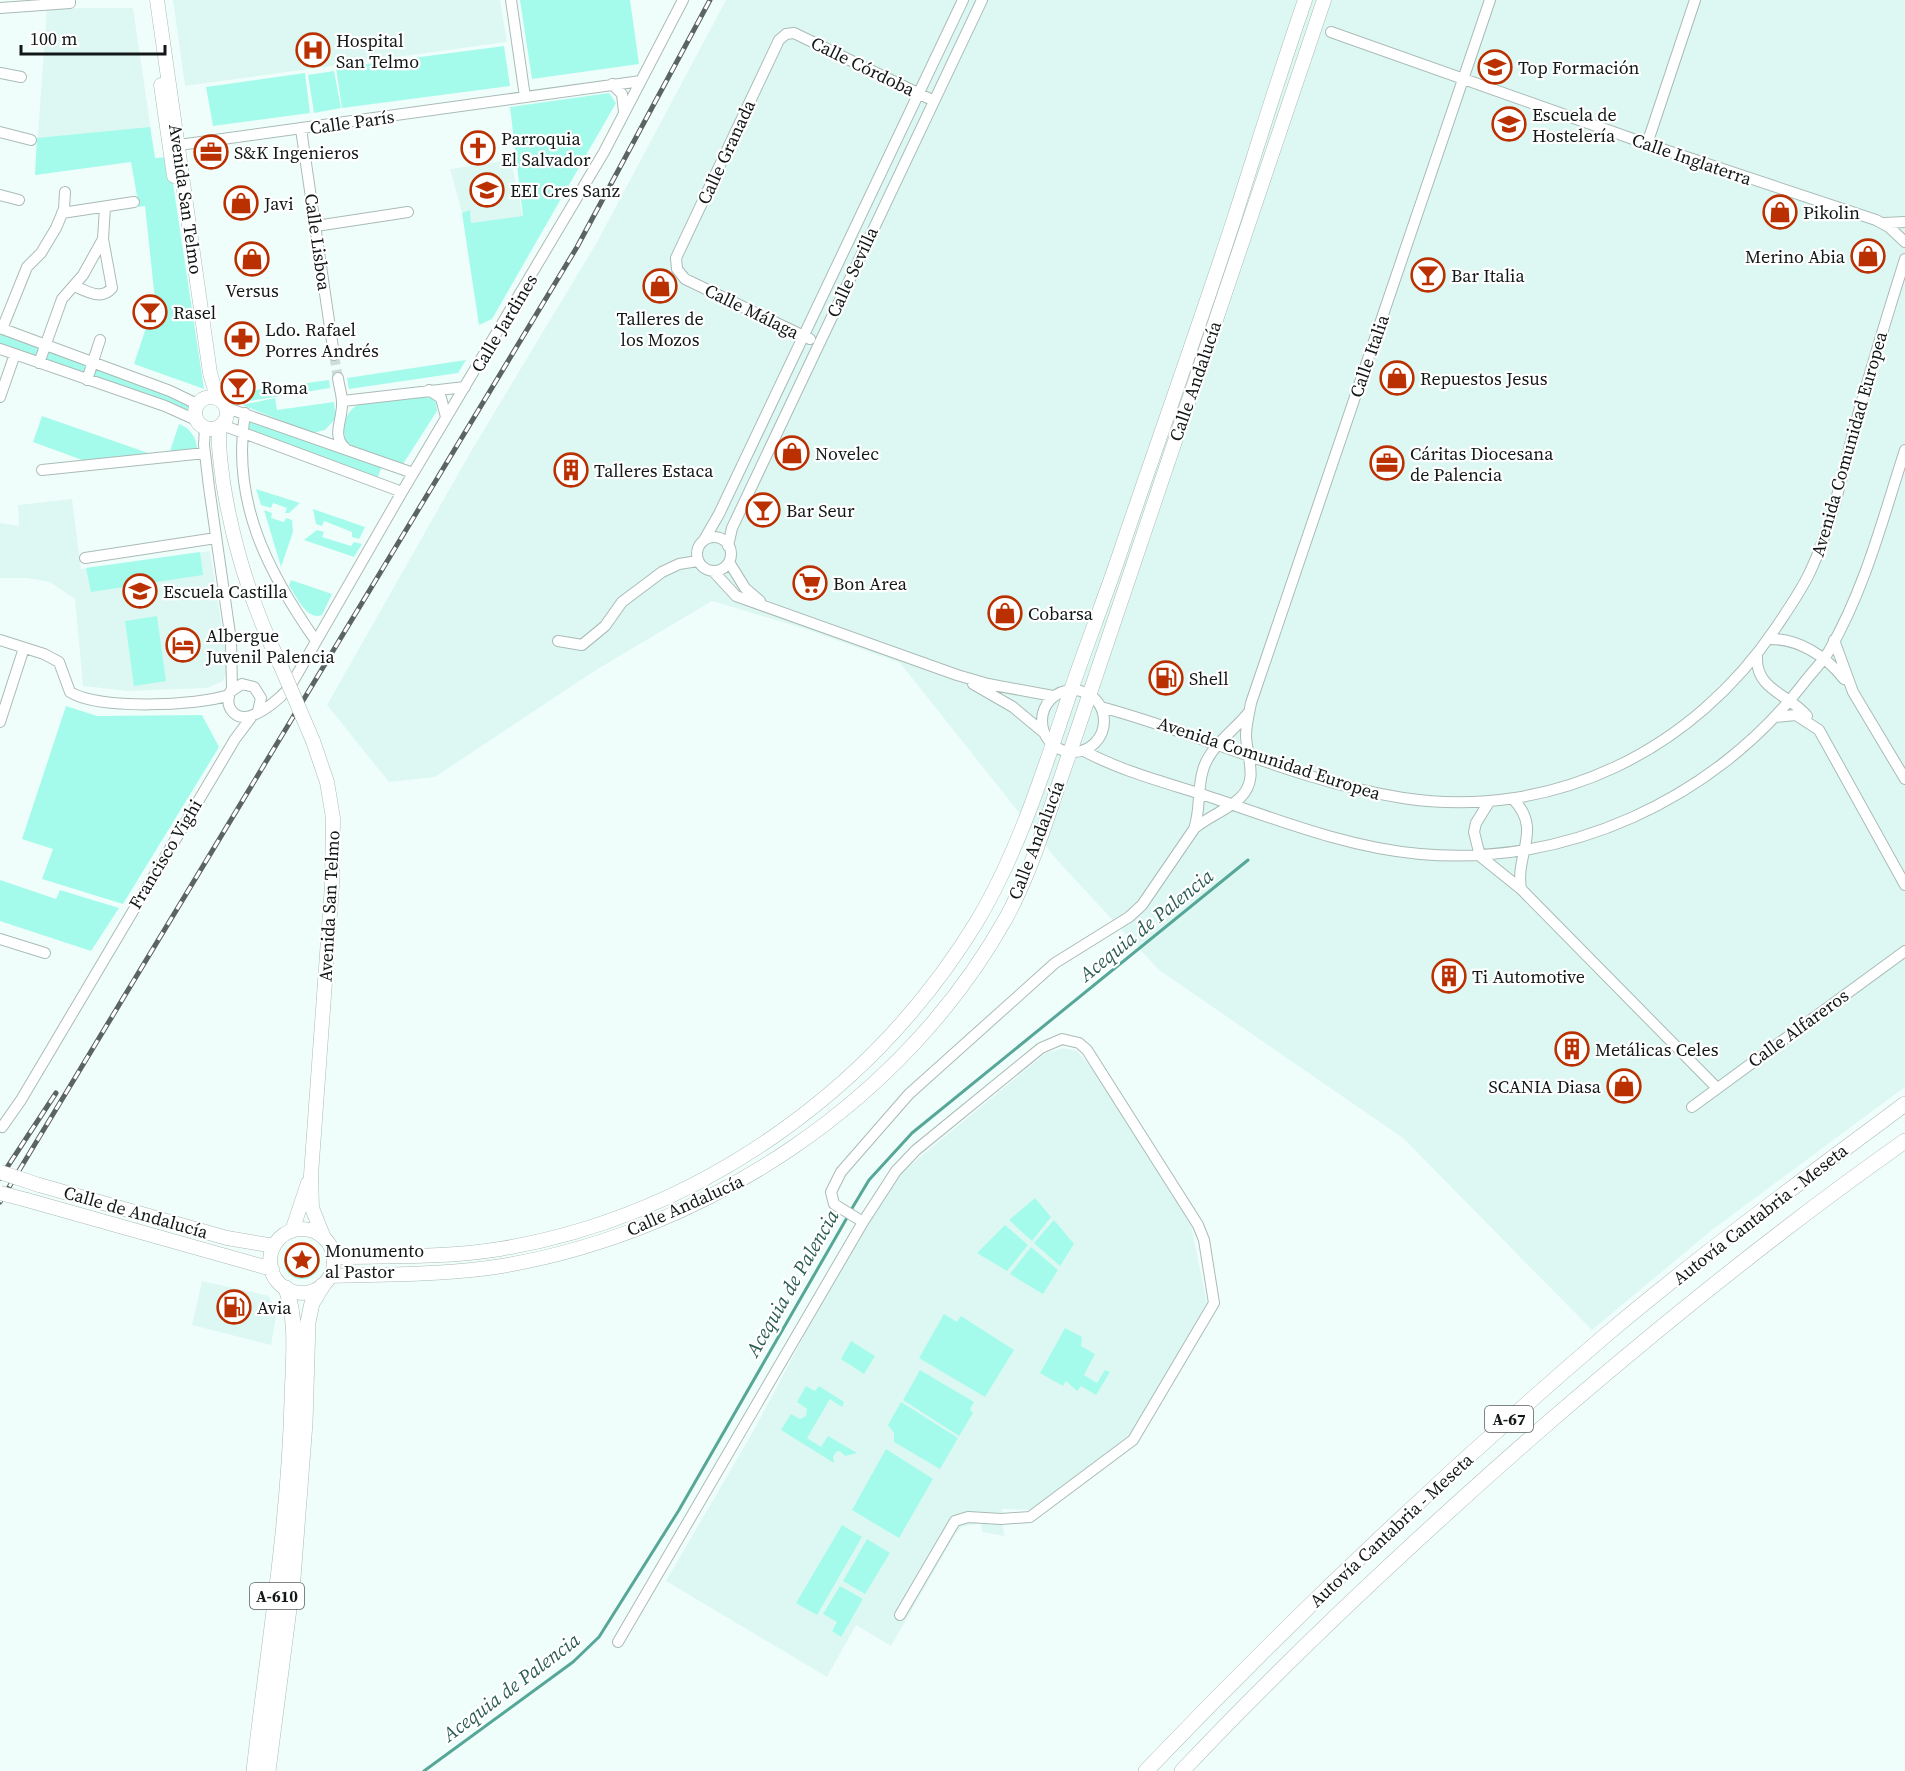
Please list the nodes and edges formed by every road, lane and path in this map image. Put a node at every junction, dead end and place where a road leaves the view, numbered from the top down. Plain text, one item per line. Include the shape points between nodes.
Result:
1 (70, 0) edge
2 (149, 0) edge
3 (157, 0) edge
4 (511, 0) edge
5 (683, 0) edge
6 (963, 0) edge
7 (982, 0) edge
8 (1305, 0) edge
9 (1324, 0) edge
10 (1490, 0) edge
11 (1695, 0) edge
12 (0, 8) edge
13 (1331, 32) dead end
14 (794, 33) joint
15 (157, 60) junction
16 (0, 73) edge
17 (21, 77) dead end
18 (1464, 78) junction
19 (642, 81) junction
20 (612, 84) junction
21 (918, 93) junction
22 (525, 97) junction
23 (932, 100) junction
24 (623, 115) junction
25 (301, 129) junction
26 (0, 132) edge
27 (31, 140) dead end
28 (1647, 144) junction
29 (179, 145) junction
30 (175, 184) junction
31 (65, 192) dead end
32 (0, 195) edge
33 (19, 200) dead end
34 (134, 202) dead end
35 (105, 207) junction
36 (408, 212) dead end
37 (62, 213) junction
38 (1905, 222) edge
39 (1883, 223) junction
40 (316, 226) junction
41 (103, 239) junction
42 (1905, 242) edge
43 (1905, 259) edge
44 (685, 279) joint
45 (74, 286) junction
46 (1, 329) edge
47 (804, 336) junction
48 (100, 340) dead end
49 (818, 343) junction
50 (46, 345) junction
51 (0, 349) edge
52 (15, 354) junction
53 (334, 355) tunnel mouth
54 (93, 362) junction
55 (39, 363) junction
56 (338, 378) tunnel mouth
57 (87, 380) junction
58 (465, 387) junction
59 (429, 390) junction
60 (0, 397) edge
61 (212, 401) junction
62 (343, 401) junction
63 (245, 413) junction
64 (446, 417) junction
65 (339, 424) junction
66 (212, 428) junction
67 (242, 434) junction
68 (318, 439) junction
69 (345, 448) junction
70 (1905, 450) edge
71 (205, 453) junction
72 (383, 463) junction
73 (42, 470) dead end
74 (413, 473) junction
75 (376, 482) junction
76 (402, 492) junction
77 (216, 538) junction
78 (704, 540) junction
79 (728, 546) junction
80 (85, 558) dead end
81 (698, 561) junction
82 (729, 562) junction
83 (713, 571) junction
84 (767, 607) junction
85 (1768, 639) junction
86 (0, 640) edge
87 (1834, 640) junction
88 (316, 641) junction
89 (558, 641) dead end
90 (24, 648) junction
91 (1757, 656) junction
92 (1823, 658) junction
93 (957, 675) junction
94 (1072, 689) junction
95 (231, 692) junction
96 (259, 692) junction
97 (1853, 692) junction
98 (1090, 694) junction
99 (283, 696) junction
100 (1053, 696) junction
101 (1790, 701) junction
102 (206, 702) junction
103 (1101, 707) junction
104 (233, 712) junction
105 (1249, 712) junction
106 (255, 713) junction
107 (1775, 717) junction
108 (0, 722) edge
109 (1819, 730) junction
110 (1043, 732) junction
111 (235, 739) junction
112 (1220, 744) junction
113 (1053, 745) junction
114 (1077, 751) junction
115 (1251, 755) junction
116 (1905, 779) edge
117 (1201, 794) junction
118 (1513, 799) junction
119 (1489, 802) junction
120 (1233, 804) junction
121 (1194, 829) junction
122 (1524, 852) junction
123 (1480, 856) junction
124 (1905, 885) edge
125 (1521, 889) junction
126 (0, 939) edge
127 (1905, 951) edge
128 (45, 953) dead end
129 (1717, 1088) junction
130 (1905, 1104) edge
131 (1692, 1107) dead end
132 (0, 1126) edge
133 (1905, 1141) edge
134 (0, 1172) edge
135 (311, 1175) junction
136 (0, 1193) edge
137 (859, 1220) junction
138 (292, 1231) junction
139 (324, 1238) junction
140 (274, 1246) junction
141 (334, 1257) junction
142 (272, 1269) junction
143 (327, 1280) junction
144 (286, 1288) junction
145 (294, 1346) junction
146 (282, 1380) dead end
147 (900, 1615) dead end
148 (618, 1642) dead end
149 (254, 1771) edge
150 (268, 1771) edge
151 (1146, 1771) edge
152 (1182, 1771) edge

1 - 12 street
2 - 15 main road
3 - 29 main road, Avenida San Telmo
4 - 22 street
5 - 19 street, Calle Jardines
6 - 21 street, Calle Sevilla
7 - 23 street, Calle Sevilla
8 - 94 main road, Calle Andalucía
9 - 98 main road, Calle Andalucía
10 - 18 street, Calle Italia
11 - 28 street
13 - 18 street, Calle Inglaterra
14 - 21 street, Calle Córdoba
14 - 44 street, Calle Granada via 779,40 676,258 677,269
15 - 29 main road via 162,70 171,135
15 - 30 main road
16 - 17 street
18 - 28 street, Calle Inglaterra
18 - 105 street, Calle Italia
19 - 20 street, Calle París
19 - 24 street, Calle Jardines
20 - 22 street, Calle París
20 - 24 street via 622,94
21 - 23 street, Calle Córdoba
21 - 47 street, Calle Sevilla
22 - 25 street, Calle París
23 - 49 street, Calle Sevilla
24 - 58 street, Calle Jardines
25 - 29 street, Calle París
25 - 40 street, Calle Lisboa
26 - 27 street
28 - 39 street, Calle Inglaterra
29 - 30 main road via 174,154
29 - 61 main road, Avenida San Telmo
30 - 61 main road
31 - 37 street
32 - 33 street
34 - 35 street
35 - 37 street
35 - 41 street
36 - 40 street
37 - 46 street via 41,253 18,284
38 - 39 street
39 - 42 street
40 - 53 street, Calle Lisboa
41 - 45 street
41 - 45 street via 111,288 100,296
43 - 85 street, Avenida Comunidad Europea via 1812,570
44 - 47 street, Calle Málaga
45 - 50 street via 62,299
46 - 50 street
47 - 49 street, Calle Málaga
47 - 78 street, Calle Sevilla
48 - 54 street
49 - 79 street, Calle Sevilla via 732,528
50 - 54 street
50 - 55 street
51 - 52 street
52 - 55 street
52 - 60 street
54 - 57 street
54 - 61 street via 170,391
55 - 57 street
56 - 62 street
57 - 66 street
58 - 59 street
58 - 64 street, Calle Jardines
59 - 62 street
59 - 64 street via 441,398
61 - 63 street
61 - 66 main road via 227,418
61 - 66 main road via 195,412
62 - 65 street
63 - 67 street
63 - 68 street
64 - 74 street, Calle Jardines
65 - 68 street
65 - 69 street via 339,442
66 - 67 street
66 - 71 street
66 - 135 main road, Avenida San Telmo, bridge via 240,566 261,626 313,741 333,818 332,885
67 - 75 street
67 - 88 street via 244,492 264,555 291,608
68 - 69 street
69 - 72 street
70 - 87 street via 1861,585
71 - 73 street
71 - 77 street
72 - 74 street
72 - 75 street
74 - 76 street, Calle Jardines
75 - 76 street
76 - 88 street, Calle Jardines
77 - 80 street
77 - 95 street via 231,641
78 - 79 street via 720,538
78 - 81 street via 697,550
79 - 82 street
81 - 83 street
81 - 89 street via 662,572 622,602 605,626 582,645
82 - 83 street via 721,570
82 - 84 street via 746,588
83 - 84 street via 736,596
84 - 93 street
85 - 91 street, Avenida Comunidad Europea
85 - 92 street via 1785,639
86 - 90 street
87 - 92 street
87 - 97 street
88 - 99 street, Calle Jardines
90 - 102 street via 59,662 65,684 76,696 110,703
90 - 108 street
91 - 101 street via 1756,669 1761,678
91 - 118 street, Avenida Comunidad Europea via 1715,701 1649,752 1573,783
92 - 97 street
92 - 101 street
93 - 100 street
93 - 110 street via 1013,707
94 - 98 street
94 - 100 street
94 - 113 main road, Calle Andalucía
95 - 96 street via 247,684
95 - 102 street
95 - 104 street
96 - 99 street
96 - 106 street via 261,701
97 - 116 street
98 - 103 street
98 - 114 main road, Calle Andalucía
99 - 106 street
100 - 110 street via 1042,714
101 - 107 street
101 - 109 street
102 - 104 street
103 - 112 street, Avenida Comunidad Europea
103 - 114 street via 1103,730 1096,743
104 - 106 street via 242,717
104 - 111 street via 238,723
105 - 112 street, Calle Italia
105 - 115 street, Calle Italia via 1246,738
106 - 111 street, Francisco Vighi
107 - 109 street via 1796,715
107 - 122 street via 1739,751 1676,796 1601,832
109 - 124 street
110 - 113 street
111 - 132 street, Francisco Vighi via 21,1100
112 - 115 street, Avenida Comunidad Europea
112 - 117 street via 1202,771
113 - 114 street
113 - 141 main road, Calle Andalucía via 1005,866 976,921 933,985 858,1068 790,1126 654,1206 583,1229 501,1249 443,1255
114 - 117 street
114 - 143 main road, Calle Andalucía via 1006,917 973,969 926,1029 862,1094 768,1166 722,1192 649,1224 547,1255 502,1266
115 - 119 street, Avenida Comunidad Europea via 1370,792 1446,803
115 - 120 street via 1248,789
117 - 120 street
117 - 121 street
118 - 119 street, Avenida Comunidad Europea
118 - 122 street via 1527,819
119 - 123 street via 1474,832
120 - 121 street
120 - 123 street via 1318,833 1378,848
121 - 137 street via 1142,905 1055,963 909,1094 841,1172 831,1192 834,1204
122 - 123 street
122 - 125 street via 1518,873
123 - 125 street
125 - 129 street
126 - 128 street
127 - 129 street, Calle Alfareros
129 - 131 street, Calle Alfareros
130 - 151 highway, Autovía Cantabria - Meseta / A-67 via 1609,1332 1401,1518 1253,1660
133 - 152 highway, Autovía Cantabria - Meseta / A-67 via 1725,1276 1468,1493 1332,1620
134 - 140 main road, Calle de Andalucía, bridge via 227,1238
135 - 138 main road, Avenida San Telmo
135 - 139 main road, Avenida San Telmo via 312,1208
136 - 142 main road, Calle de Andalucía, bridge
137 - 147 street via 916,1150 1041,1048 1062,1039 1079,1043 1087,1050 1198,1225 1214,1303 1133,1440 1030,1517 1001,1520 968,1516 955,1521
137 - 148 street
138 - 139 main road via 309,1230
138 - 140 main road
139 - 141 main road
140 - 142 main road
141 - 143 main road
142 - 144 main road via 277,1281
143 - 144 main road via 305,1292
143 - 150 highway, A-610 via 312,1303 308,1323 293,1578
144 - 145 highway, A-610 via 293,1311
145 - 146 highway
145 - 149 highway, A-610 via 288,1492

